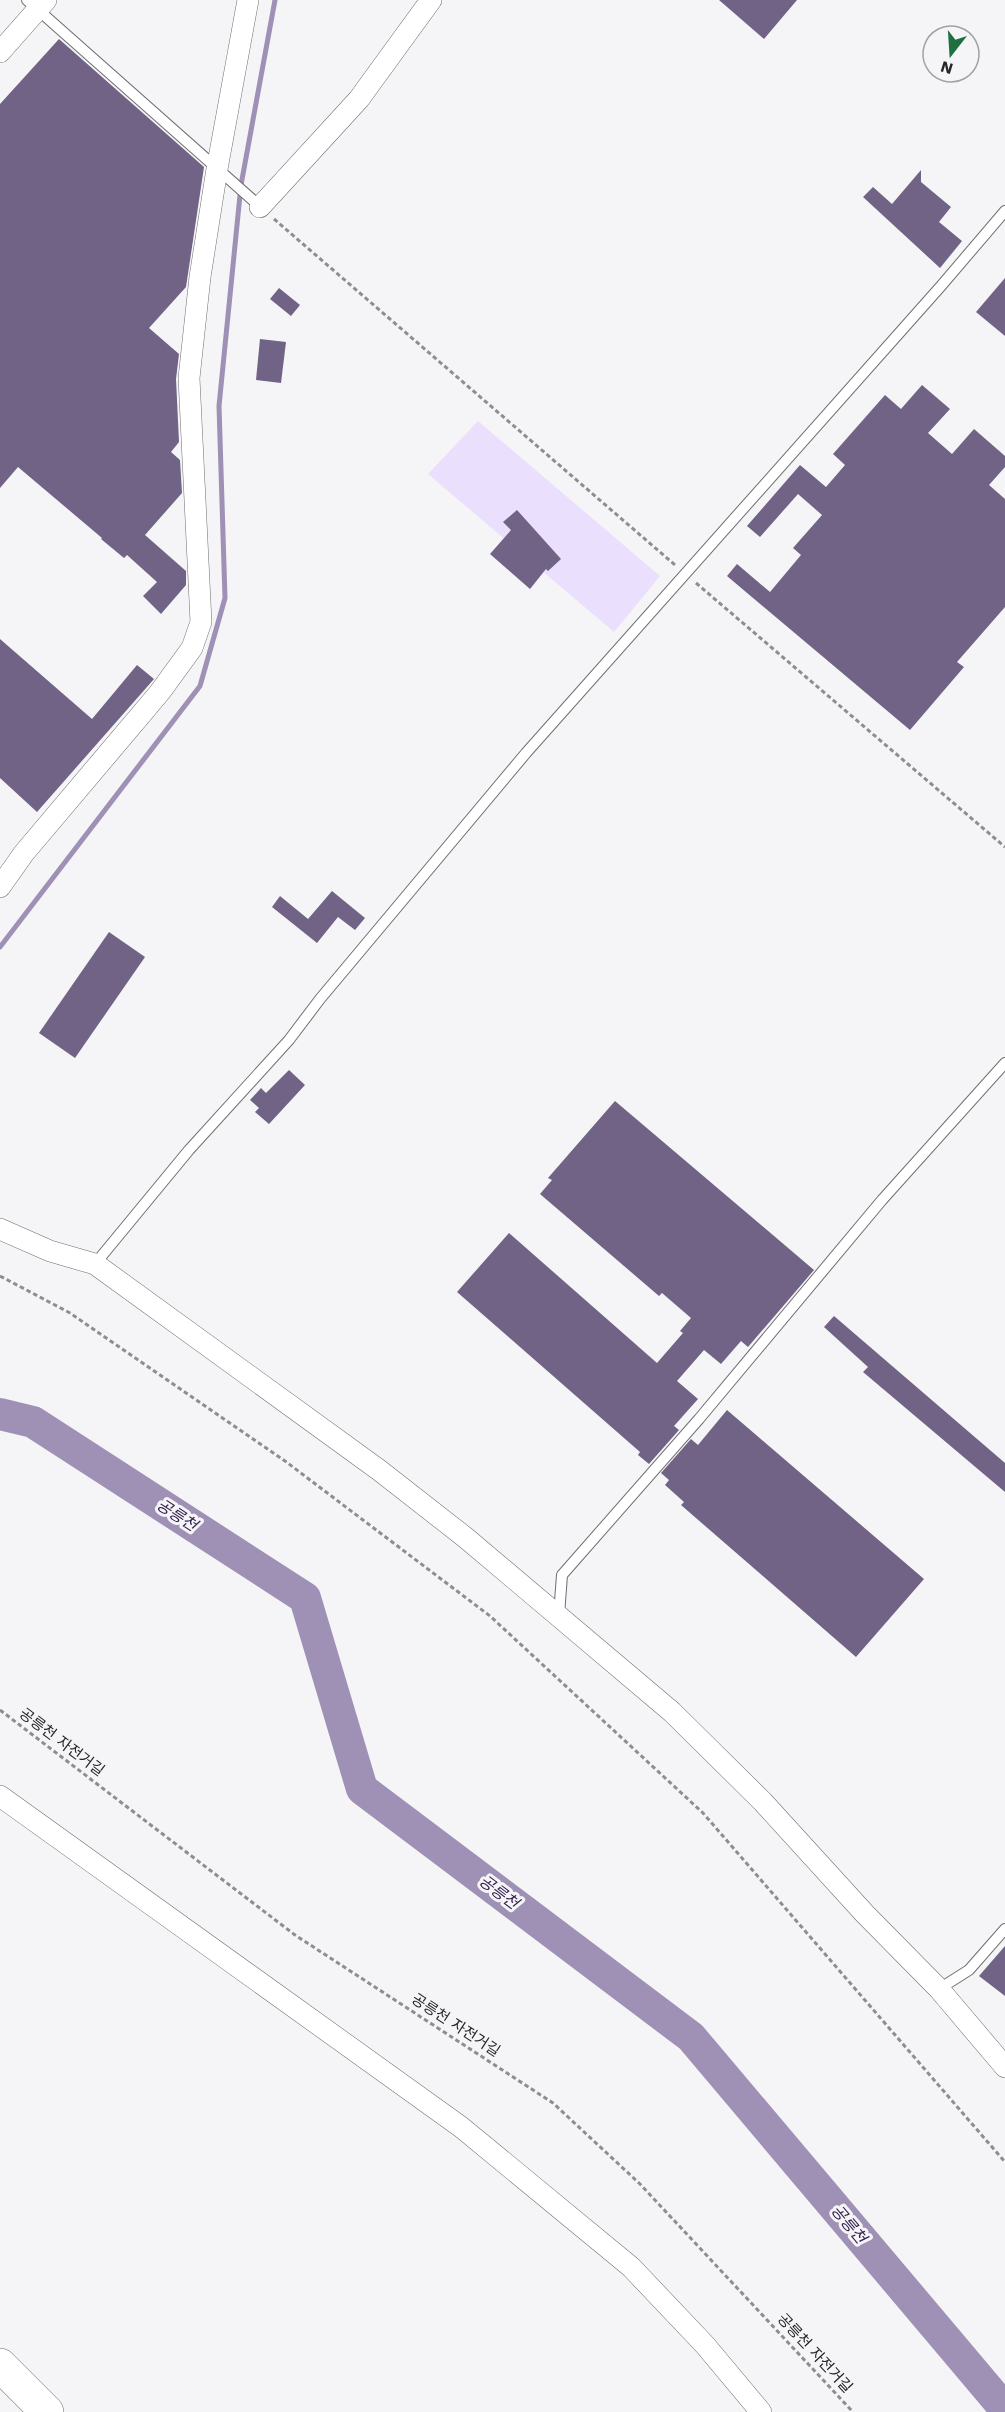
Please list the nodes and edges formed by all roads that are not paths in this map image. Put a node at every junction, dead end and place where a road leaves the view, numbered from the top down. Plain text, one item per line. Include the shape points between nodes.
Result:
1 (248, 0) edge
2 (431, 0) edge
3 (37, 3) edge
4 (0, 52) edge
5 (224, 175) junction
6 (257, 204) joint
7 (1005, 211) edge
8 (0, 887) edge
9 (1005, 1063) edge
10 (0, 1228) edge
11 (96, 1264) junction
12 (559, 1615) junction
13 (0, 1796) edge
14 (1005, 1929) edge
15 (939, 1989) junction
16 (1005, 2067) edge
17 (0, 2365) edge
18 (46, 2412) edge
19 (761, 2412) edge

1 - 5 street
2 - 6 street via 359,99
3 - 4 street
3 - 5 lane
5 - 6 lane
5 - 8 street via 200,277 189,378 201,622 192,648 160,692 24,853
7 - 11 lane via 526,753 289,1040 189,1150
9 - 12 lane via 882,1200 562,1575
10 - 11 street via 50,1251
11 - 12 street via 379,1470
12 - 15 street via 672,1712
13 - 19 street via 461,2127 631,2267 705,2345
14 - 15 lane via 969,1970
15 - 16 street
17 - 18 main road

